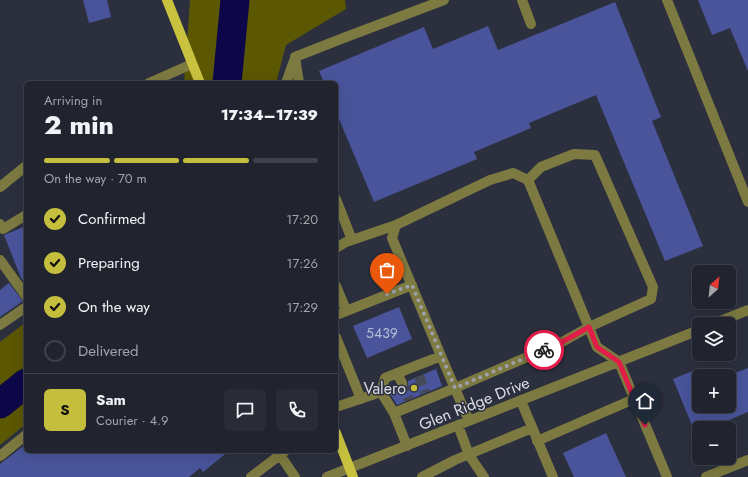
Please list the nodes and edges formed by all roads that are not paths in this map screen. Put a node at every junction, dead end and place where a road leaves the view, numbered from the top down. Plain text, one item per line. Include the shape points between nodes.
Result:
1 (167, 0) edge
2 (444, 0) edge
3 (522, 0) edge
4 (667, 0) edge
5 (531, 24) dead end
6 (295, 57) junction
7 (192, 64) junction
8 (154, 81) edge
9 (199, 81) edge
10 (287, 81) edge
11 (299, 81) edge
12 (24, 168) edge
13 (528, 180) junction
14 (0, 187) edge
15 (748, 202) edge
16 (338, 204) edge
17 (24, 216) edge
18 (0, 224) edge
19 (396, 225) junction
20 (352, 240) junction
21 (338, 247) edge
22 (0, 260) edge
23 (412, 285) junction
24 (338, 291) edge
25 (24, 293) edge
26 (24, 308) edge
27 (346, 310) junction
28 (748, 310) edge
29 (338, 314) edge
30 (730, 317) edge
31 (0, 325) edge
32 (589, 327) junction
33 (692, 333) edge
34 (339, 352) edge
35 (442, 356) junction
36 (619, 362) junction
37 (415, 366) junction
38 (397, 373) junction
39 (419, 376) tunnel mouth
40 (402, 383) tunnel mouth
41 (455, 388) junction
42 (381, 392) junction
43 (361, 399) junction
44 (634, 399) junction
45 (520, 401) junction
46 (338, 406) edge
47 (394, 414) junction
48 (468, 421) junction
49 (458, 425) junction
50 (532, 428) junction
51 (24, 437) edge
52 (338, 438) edge
53 (537, 441) junction
54 (407, 446) junction
55 (283, 453) edge
56 (469, 455) junction
57 (0, 456) edge
58 (748, 460) edge
59 (351, 473) edge
60 (251, 477) edge
61 (295, 477) edge
62 (327, 477) edge
63 (422, 477) edge
64 (484, 477) edge
65 (553, 477) edge
66 (666, 477) edge
67 (706, 477) edge

1 - 7 main road
2 - 6 street
3 - 5 street
4 - 15 street
6 - 10 street
6 - 11 street
7 - 8 street
7 - 9 main road
12 - 14 street
13 - 19 street via 513,173 490,180
13 - 32 street
13 - 32 street via 541,167 574,154 595,156 653,287 651,298
16 - 20 street
17 - 18 street via 3,229
19 - 20 street
19 - 23 street via 392,238
20 - 21 street
22 - 25 street
23 - 27 street
23 - 35 street
24 - 27 street
26 - 31 street
27 - 29 street
28 - 30 street
32 - 36 street via 597,347
32 - 41 street via 562,342
33 - 36 street, Glen Ridge Drive
34 - 43 street
35 - 37 street
35 - 41 street
36 - 44 street
36 - 45 street, Glen Ridge Drive
37 - 38 street
37 - 39 street
38 - 40 street
38 - 42 street via 385,378
41 - 47 street via 410,403
41 - 48 street
42 - 43 street
42 - 47 street
43 - 46 street
44 - 53 street
44 - 66 street
45 - 48 street, Glen Ridge Drive
45 - 50 street
47 - 54 street
48 - 49 street, Glen Ridge Drive
49 - 54 street, Glen Ridge Drive
49 - 56 street
50 - 53 street
50 - 56 street
51 - 57 street
52 - 59 main road
53 - 65 street
54 - 59 street, Glen Ridge Drive
55 - 60 street
55 - 61 street
56 - 63 street
56 - 64 street
58 - 67 street
59 - 62 street, Glen Ridge Drive

